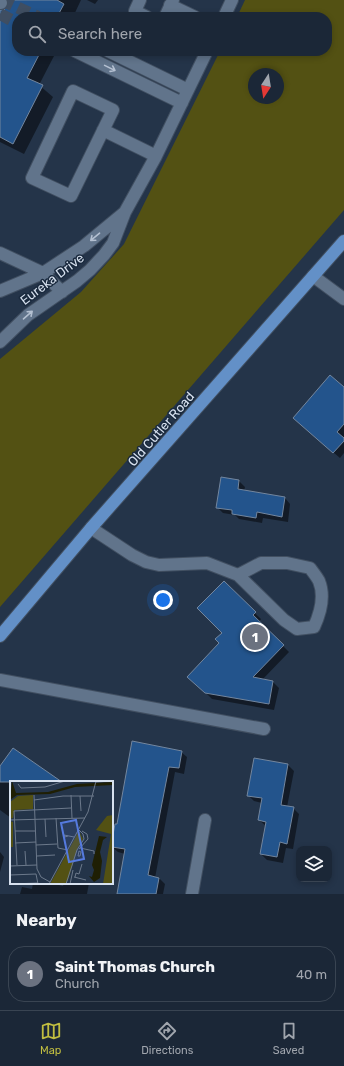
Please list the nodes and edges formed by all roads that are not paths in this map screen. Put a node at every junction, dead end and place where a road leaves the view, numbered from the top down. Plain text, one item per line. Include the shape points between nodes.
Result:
1 (140, 0) edge
2 (232, 0) edge
3 (172, 3) edge
4 (137, 12) edge
5 (168, 12) edge
6 (187, 12) edge
7 (226, 12) edge
8 (85, 56) edge
9 (118, 56) edge
10 (205, 56) edge
11 (188, 90) junction
12 (182, 103) junction
13 (103, 130) junction
14 (156, 156) junction
15 (125, 212) junction
16 (344, 241) edge
17 (0, 253) edge
18 (43, 273) junction
19 (314, 276) junction
20 (0, 291) edge
21 (62, 292) junction
22 (344, 299) edge
23 (0, 342) edge
24 (91, 528) junction
25 (238, 574) junction
26 (0, 636) edge
27 (0, 680) edge
28 (264, 729) dead end
29 (205, 820) dead end
30 (192, 894) edge

1 - 4 street via 135,11
2 - 7 street
3 - 5 street
3 - 6 street
8 -> 12 street
9 - 11 street
10 - 11 street, Eureka Drive
11 - 12 street, Eureka Drive
12 - 14 street, Eureka Drive
13 - 13 street via 112,110 73,91 32,178 71,196
13 - 14 street
14 - 15 street, Eureka Drive
15 -> 18 street, Eureka Drive via 84,246
15 - 21 street, Eureka Drive via 112,244 104,255 90,270
16 - 19 main road, Old Cutler Road
17 - 18 street
18 - 20 street, Eureka Drive
18 - 21 street
19 - 22 street
19 - 24 main road, Old Cutler Road
23 -> 21 street, Eureka Drive via 40,305
24 - 25 street via 146,562 160,565 207,563
24 - 26 main road, Old Cutler Road
25 - 25 street via 284,620 297,629 314,627 322,598 319,581 310,568 287,563 261,563
27 - 28 street
29 - 30 street

